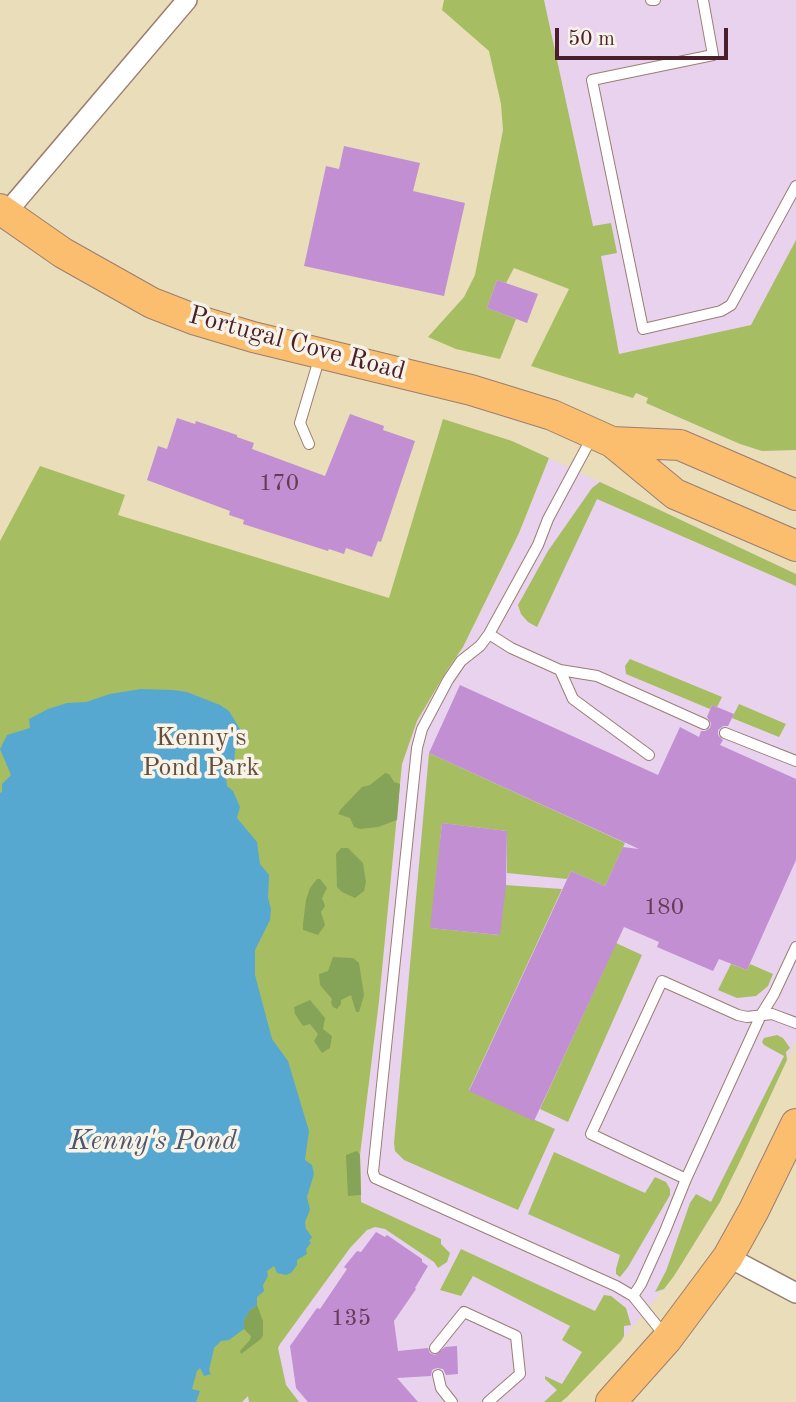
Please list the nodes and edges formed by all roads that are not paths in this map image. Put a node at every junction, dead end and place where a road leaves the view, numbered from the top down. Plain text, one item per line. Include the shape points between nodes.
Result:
1 (187, 0) edge
2 (703, 0) edge
3 (796, 186) edge
4 (3, 211) edge
5 (321, 352) junction
6 (603, 438) junction
7 (309, 444) dead end
8 (796, 469) edge
9 (748, 473) junction
10 (796, 495) edge
11 (796, 546) edge
12 (489, 634) junction
13 (560, 670) junction
14 (704, 724) dead end
15 (725, 733) dead end
16 (649, 755) dead end
17 (796, 761) edge
18 (796, 947) edge
19 (761, 1015) junction
20 (796, 1023) edge
21 (796, 1124) edge
22 (686, 1179) junction
23 (728, 1257) junction
24 (796, 1293) edge
25 (633, 1296) junction
26 (667, 1339) junction
27 (435, 1348) dead end
28 (438, 1375) dead end
29 (452, 1402) edge
30 (488, 1402) edge
31 (611, 1402) edge

1 - 4 street
2 - 3 lane via 713,55 592,80 643,329 731,305
4 - 5 main road, Portugal Cove Road via 64,253 152,303 253,337
5 - 6 main road, Portugal Cove Road via 471,390 552,415
5 - 7 lane via 300,423
6 - 9 main road, Portugal Cove Road via 680,445
6 - 11 main road, Portugal Cove Road via 675,494
6 - 12 lane via 548,519
8 - 9 main road
9 - 10 main road, Portugal Cove Road
12 - 13 lane
12 - 25 lane via 448,680 417,748 373,1172 375,1178
13 - 14 lane via 597,676
13 - 16 lane via 573,699
15 - 17 lane
18 - 19 lane
19 - 20 lane
19 - 22 lane
19 - 22 lane via 738,1015 662,981 591,1134
21 - 23 main road
22 - 25 lane
23 - 24 street
23 - 26 main road
25 - 26 lane
26 - 31 main road
27 - 30 lane via 464,1312 516,1336 520,1374
28 - 29 lane

